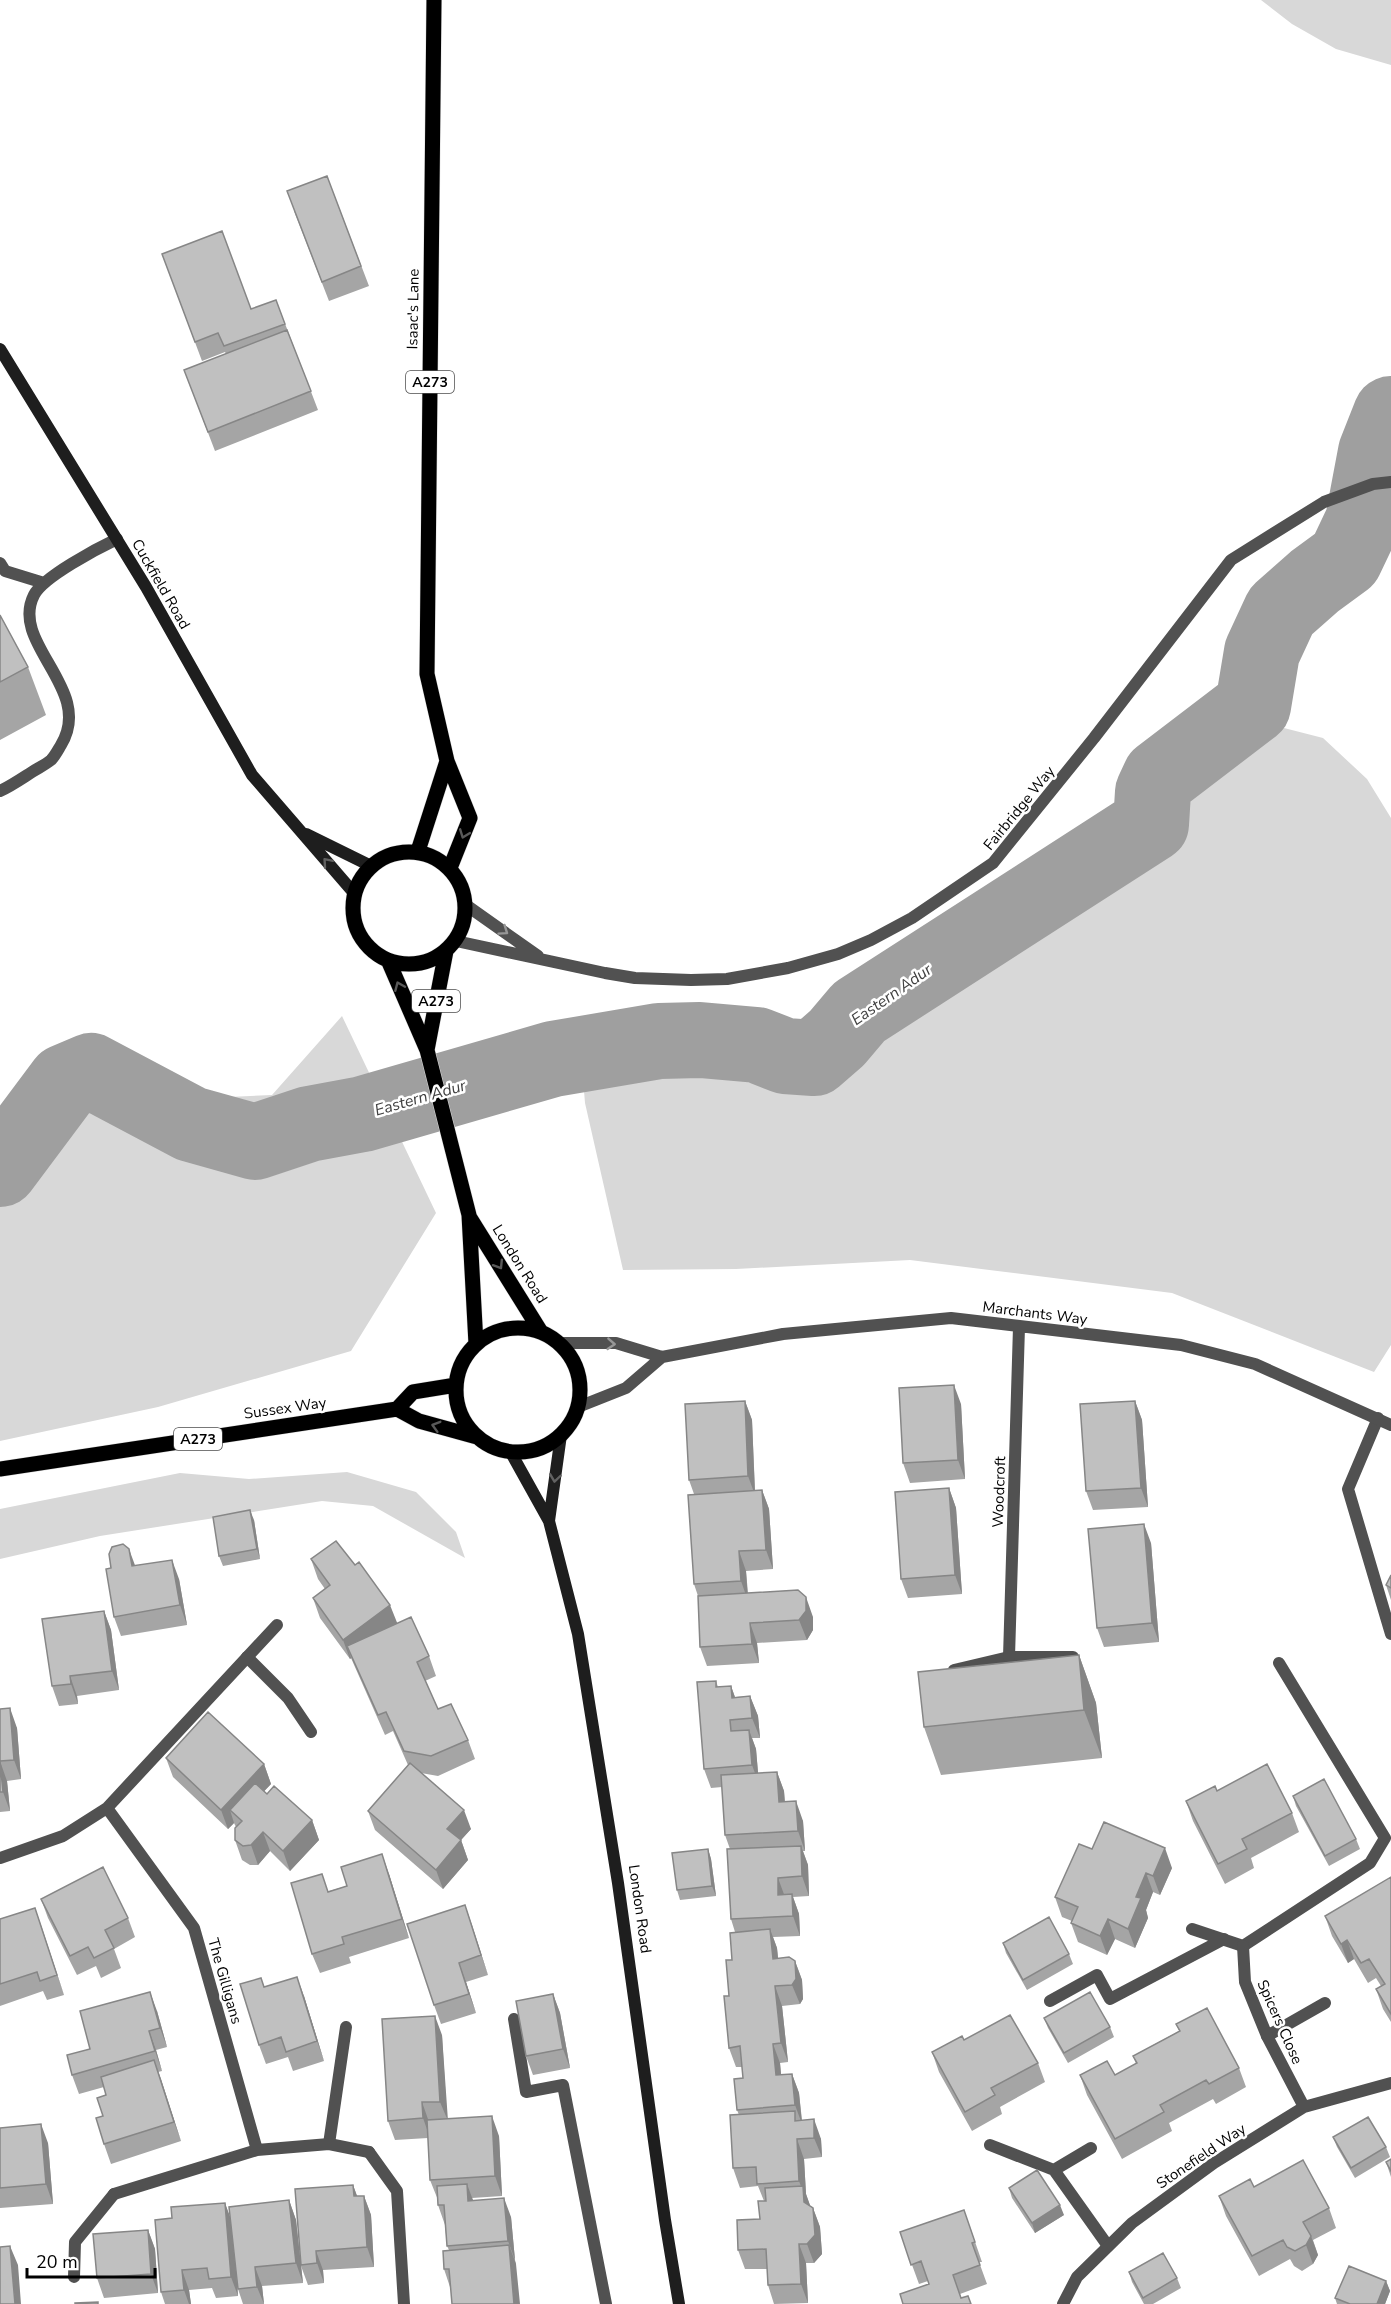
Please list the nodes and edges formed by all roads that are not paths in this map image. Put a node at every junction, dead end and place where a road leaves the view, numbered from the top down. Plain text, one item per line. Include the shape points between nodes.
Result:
1 (434, 0) edge
2 (0, 349) edge
3 (1391, 482) edge
4 (117, 539) junction
5 (2, 569) edge
6 (44, 583) junction
7 (447, 761) junction
8 (0, 791) edge
9 (299, 831) junction
10 (418, 852) junction
11 (371, 866) junction
12 (450, 868) junction
13 (354, 893) junction
14 (466, 905) junction
15 (451, 946) junction
16 (541, 958) junction
17 (388, 960) junction
18 (426, 1050) junction
19 (469, 1215) junction
20 (1019, 1327) junction
21 (541, 1332) junction
22 (559, 1343) junction
23 (476, 1344) junction
24 (662, 1357) junction
25 (456, 1385) junction
26 (578, 1407) junction
27 (397, 1409) junction
28 (1378, 1418) junction
29 (1391, 1425) edge
30 (561, 1435) junction
31 (477, 1437) junction
32 (510, 1452) junction
33 (0, 1469) edge
34 (549, 1521) junction
35 (277, 1625) dead end
36 (1391, 1634) edge
37 (247, 1657) junction
38 (1009, 1657) junction
39 (1077, 1657) edge
40 (1279, 1662) dead end
41 (942, 1672) edge
42 (311, 1732) dead end
43 (107, 1808) junction
44 (0, 1858) edge
45 (1192, 1929) dead end
46 (1224, 1939) junction
47 (1243, 1946) junction
48 (1050, 2001) dead end
49 (1325, 2003) dead end
50 (514, 2019) edge
51 (346, 2027) dead end
52 (1267, 2036) junction
53 (1391, 2083) edge
54 (1304, 2107) junction
55 (329, 2144) junction
56 (990, 2145) dead end
57 (1091, 2148) dead end
58 (257, 2150) junction
59 (1054, 2170) junction
60 (1108, 2246) junction
61 (74, 2277) dead end
62 (404, 2304) edge
63 (606, 2304) edge
64 (679, 2304) edge
65 (1063, 2304) edge

1 - 7 main road, Isaac's Lane / A273 via 427,674
2 - 4 main road, Cuckfield Road
3 - 16 street, Fairbridge Way via 1373,484 1324,502 1231,560 993,863 912,918 838,954 727,979 635,978
4 - 6 street
4 - 9 main road, Cuckfield Road via 252,775
5 - 6 street
6 - 8 street via 34,594 30,607 31,626 69,706 69,732 52,759
7 - 10 main road
7 -> 12 main road, Isaac's Lane / A273 via 470,818
9 - 11 main road, Cuckfield Road
13 -> 9 main road, Cuckfield Road
10 - 11 main road via 402,850
10 - 12 main road
11 - 13 main road
12 - 14 main road via 462,885
13 - 17 main road via 353,914 358,934 371,950
14 - 15 main road via 464,924
14 -> 16 street, Fairbridge Way
15 - 16 street, Fairbridge Way
15 - 17 main road via 428,961 408,964
15 - 18 main road, London Road / A273
18 -> 17 main road, London Road / A273
18 - 19 main road, London Road / A273
19 -> 21 main road, London Road / A273
19 - 23 main road, London Road / A273
20 - 24 street, Marchants Way via 951,1318 783,1334
20 - 28 street, Marchants Way via 1181,1345 1255,1364
20 - 38 street, Woodcroft
21 - 22 main road
21 - 23 main road via 519,1328 496,1332
22 -> 24 street, Marchants Way via 616,1343
22 - 26 main road via 573,1361 580,1384
23 - 25 main road via 462,1363
24 - 26 street, Marchants Way via 626,1388
25 - 27 main road via 413,1392
25 - 31 main road via 465,1422
26 - 30 main road
31 -> 27 main road via 419,1421
27 - 33 main road, Sussex Way / A273
28 - 29 street, Marchants Way
28 - 36 street via 1348,1489
30 - 32 main road via 529,1451
30 -> 34 main road, London Road
31 - 32 main road
32 - 34 main road, London Road
34 - 64 main road, London Road via 580,1646
35 - 37 street
37 - 42 street via 288,1698
37 - 43 street
38 - 39 street
38 - 41 street
40 - 47 street via 1384,1838 1370,1863
43 - 44 street via 63,1836
43 - 58 street, The Gilligans via 194,1928
45 - 46 street
46 - 47 street
46 - 48 street via 1110,1999 1097,1975
47 - 52 street, Spicers Close via 1245,1982
49 - 52 street
50 - 63 street via 526,2092 563,2085
51 - 55 street
52 - 54 street, Spicers Close
53 - 54 street, Stonefield Way
54 - 60 street, Stonefield Way via 1214,2163 1131,2223
55 - 58 street
55 - 62 street via 369,2152 397,2191
56 - 59 street
57 - 59 street
58 - 61 street via 114,2194 75,2242
59 - 60 street
60 - 65 street, Stonefield Way via 1077,2277

